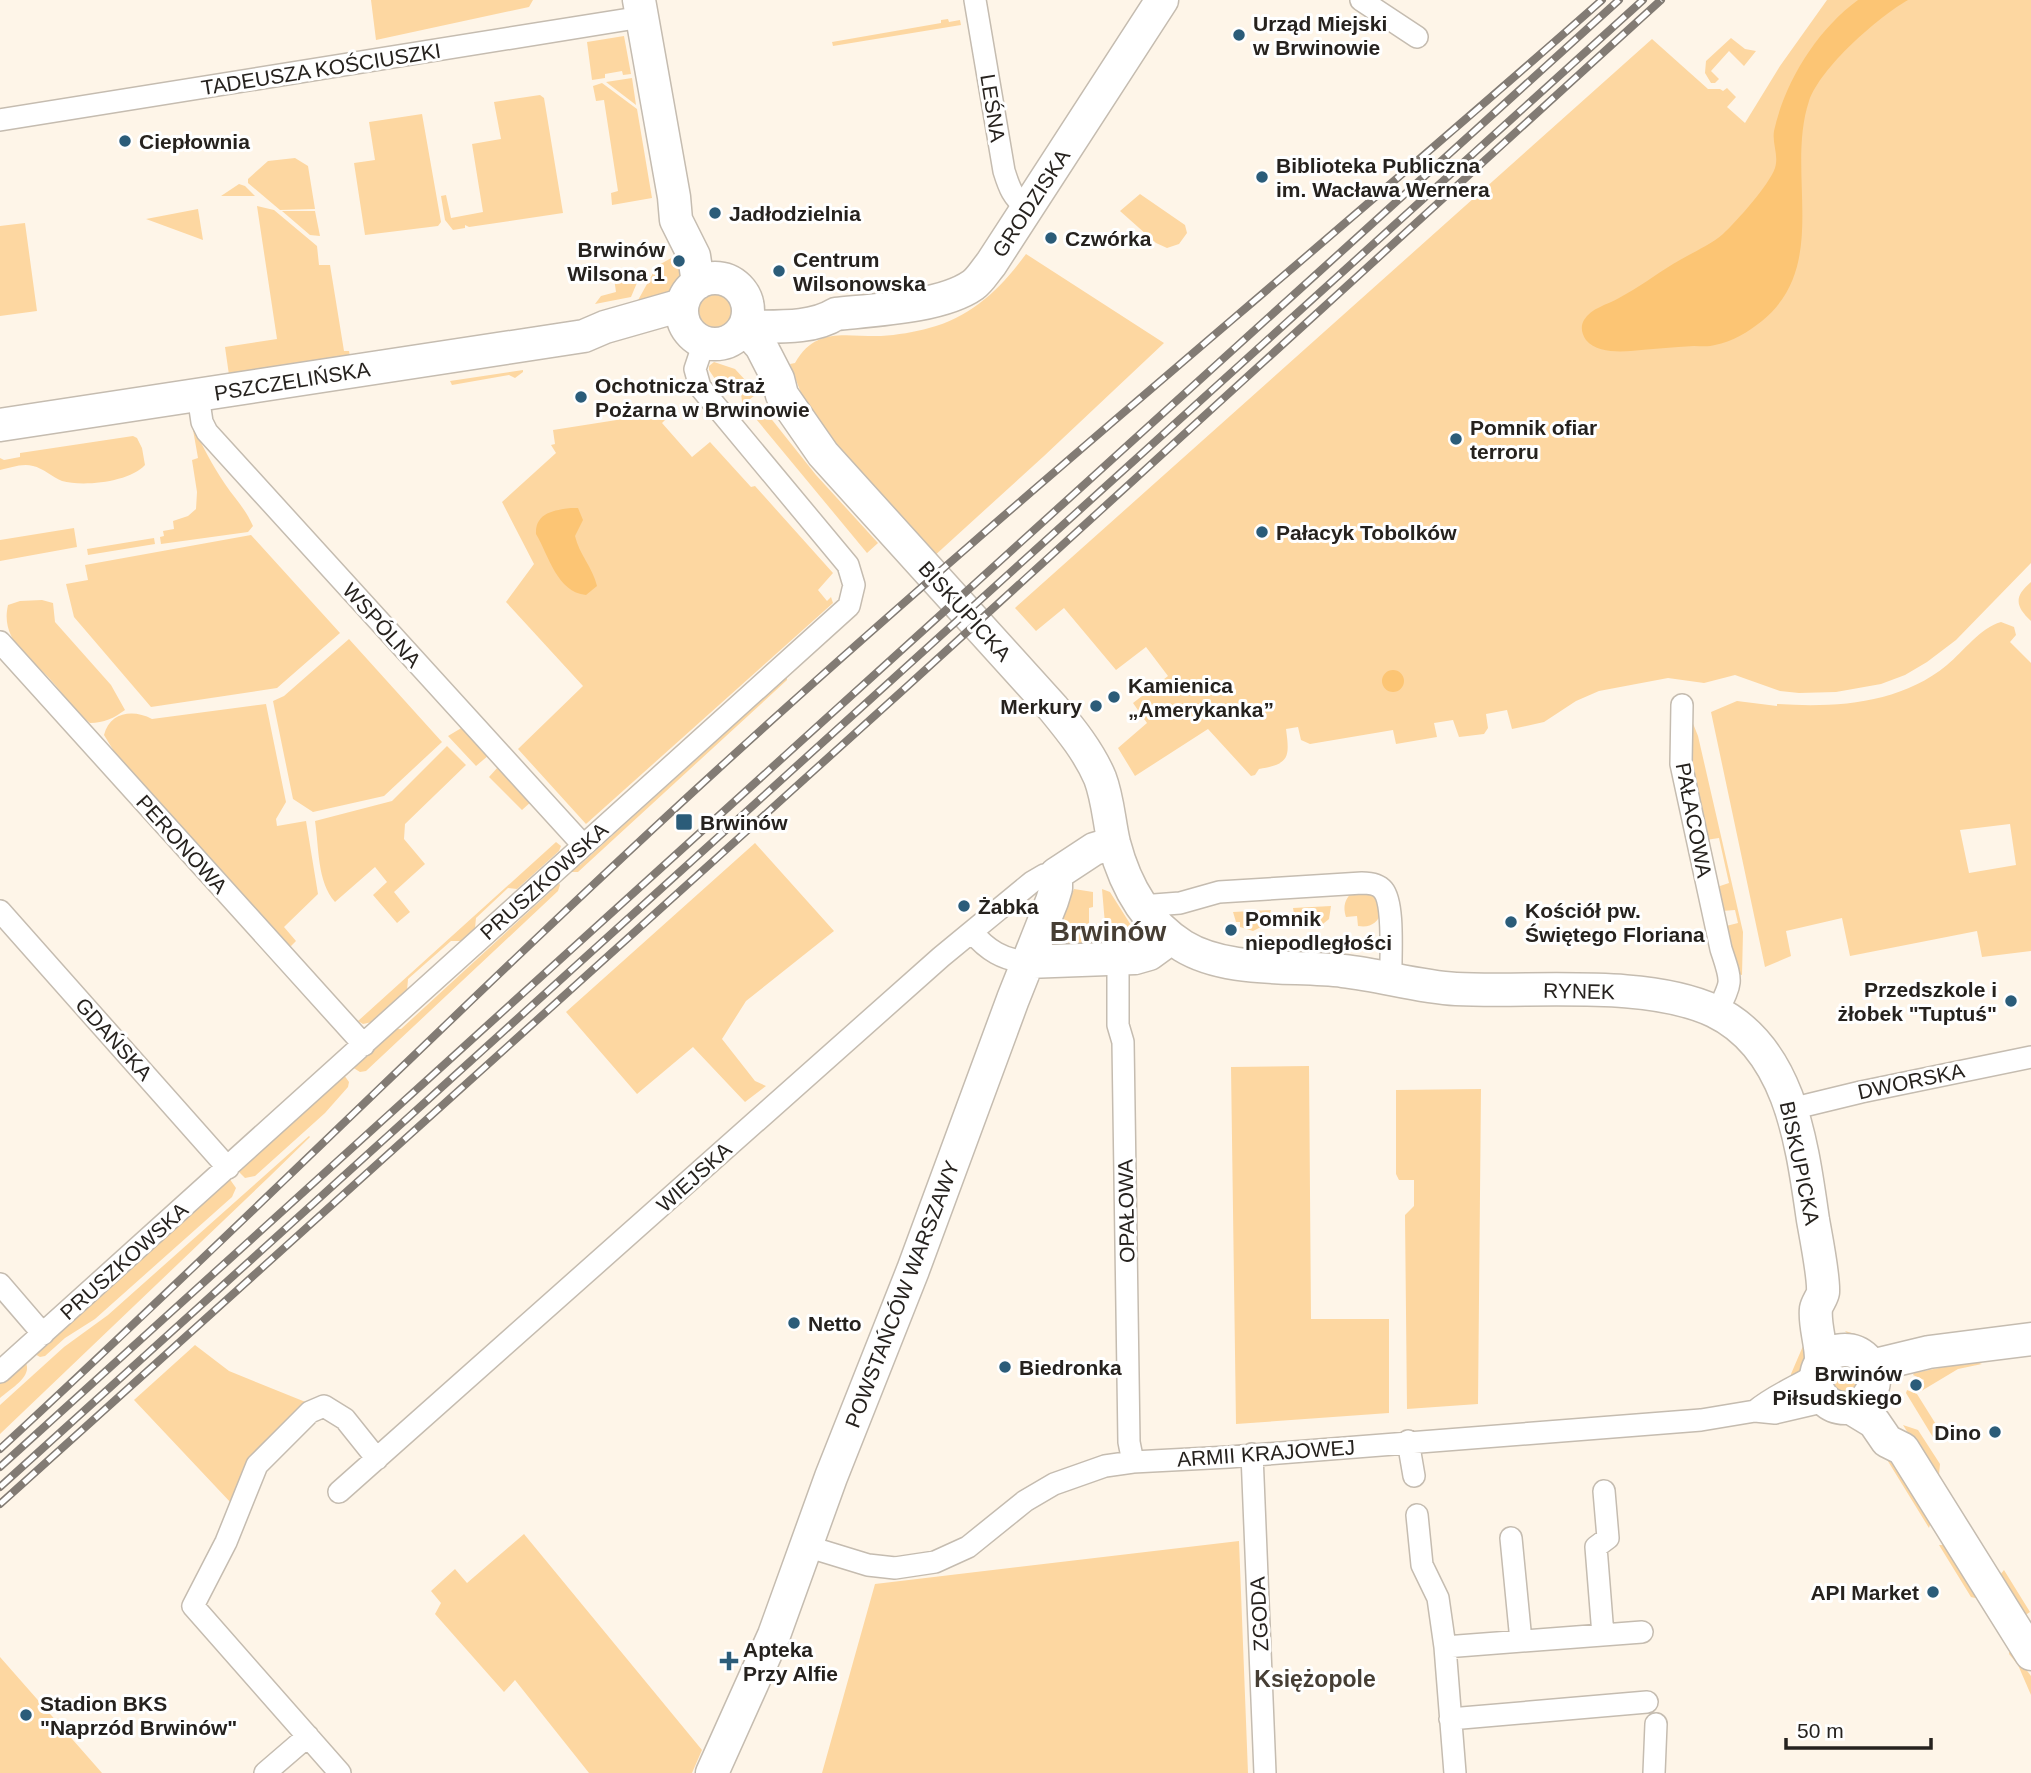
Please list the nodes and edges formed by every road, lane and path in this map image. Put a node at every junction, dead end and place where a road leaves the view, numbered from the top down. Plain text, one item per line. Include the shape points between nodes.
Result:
1 (975, 0) edge
2 (1162, 0) edge
3 (1361, 0) edge
4 (640, 8) edge
5 (1417, 37) dead end
6 (0, 120) edge
7 (1028, 208) junction
8 (714, 314) junction
9 (836, 314) junction
10 (805, 324) junction
11 (780, 387) junction
12 (198, 395) junction
13 (0, 425) edge
14 (0, 642) edge
15 (1682, 705) dead end
16 (1114, 843) junction
17 (583, 845) junction
18 (1056, 874) junction
19 (1140, 905) junction
20 (0, 911) edge
21 (972, 932) junction
22 (1171, 938) junction
23 (1118, 960) junction
24 (1027, 962) junction
25 (1391, 980) junction
26 (1717, 1012) junction
27 (1755, 1042) joint
28 (364, 1045) junction
29 (2031, 1057) edge
30 (1791, 1109) junction
31 (228, 1168) junction
32 (0, 1284) edge
33 (1823, 1293) junction
34 (43, 1334) junction
35 (2031, 1339) edge
36 (1866, 1367) junction
37 (0, 1372) edge
38 (1829, 1386) junction
39 (1408, 1441) junction
40 (1903, 1449) junction
41 (1252, 1454) junction
42 (377, 1459) junction
43 (1133, 1462) junction
44 (1414, 1476) dead end
45 (1604, 1491) dead end
46 (339, 1492) dead end
47 (1417, 1515) dead end
48 (1511, 1538) dead end
49 (806, 1546) junction
50 (1642, 1632) dead end
51 (1603, 1634) junction
52 (1521, 1641) junction
53 (1445, 1647) junction
54 (2031, 1654) edge
55 (1647, 1702) dead end
56 (1450, 1719) junction
57 (1656, 1724) dead end
58 (308, 1736) junction
59 (265, 1773) edge
60 (340, 1773) edge
61 (712, 1773) edge
62 (1265, 1773) edge
63 (1455, 1773) edge
64 (1654, 1773) edge

1 - 7 street, LEŚNA via 1004,172 1013,195
2 - 7 main road, GRODZISKA
3 - 5 street
4 - 6 street, TADEUSZA KOŚCIUSZKI
4 - 8 main road via 674,197 691,217
7 - 9 main road, GRODZISKA via 991,264 964,290 937,300
8 - 9 main road, GRODZISKA via 757,306 825,308
8 - 10 main road, GRODZISKA
8 - 11 main road, BISKUPICKA via 764,379
8 - 12 main road, PSZCZELIŃSKA via 609,341 584,336
8 - 17 street, PRUSZKOWSKA via 695,366 700,387 848,565 853,597 840,617
9 - 10 main road, GRODZISKA
10 - 11 main road via 780,356
11 - 16 main road, BISKUPICKA via 823,454 1075,736 1100,780
12 - 13 main road, PSZCZELIŃSKA
12 - 17 street, WSPÓLNA via 208,432
14 - 28 street, PERONOWA
15 - 26 street, PAŁACOWA via 1681,764 1731,977
16 - 18 main road via 1094,849
16 - 19 main road, RYNEK
17 - 28 street, PRUSZKOWSKA
18 - 21 street, WIEJSKA via 1032,882
18 - 24 main road, POWSTAŃCÓW WARSZAWY via 1052,901
19 - 22 main road, RYNEK
19 - 25 street via 1180,903 1219,892 1375,885 1388,903
20 - 31 street, GDAŃSKA
21 - 24 street via 998,955
21 - 42 street, WIEJSKA
22 - 23 main road via 1145,955
22 - 25 main road, RYNEK via 1220,961 1345,971
23 - 24 main road
23 - 43 street, OPAŁOWA
24 - 49 main road, POWSTAŃCÓW WARSZAWY
25 - 26 main road, RYNEK via 1457,989 1648,993
26 - 27 main road, RYNEK
27 - 30 main road, BISKUPICKA via 1771,1062
28 - 31 street, PRUSZKOWSKA
29 - 30 street, DWORSKA
30 - 33 main road, BISKUPICKA via 1810,1196
31 - 34 street, PRUSZKOWSKA
32 - 34 street
33 - 36 main road, BISKUPICKA via 1833,1306 1840,1335
33 - 38 main road, BISKUPICKA via 1816,1308
34 - 37 street, PRUSZKOWSKA
35 - 36 main road via 1928,1352
36 - 38 main road via 1835,1352
36 - 38 main road via 1868,1398
36 - 40 main road, BISKUPICKA via 1879,1398 1903,1433
38 - 39 street, ARMII KRAJOWEJ via 1798,1386 1769,1398 1755,1411 1701,1420
38 - 40 main road, BISKUPICKA via 1874,1422 1887,1441
39 - 41 street, ARMII KRAJOWEJ
39 - 44 street
40 - 54 main road, BISKUPICKA
41 - 43 street, ARMII KRAJOWEJ
41 - 62 street, ZGODA
42 - 46 street, WIEJSKA
42 - 58 street via 345,1419 324,1406 310,1412 257,1465 226,1542 193,1606
43 - 49 street, ARMII KRAJOWEJ via 1105,1466 1054,1484 968,1547 935,1562 895,1568 868,1565
45 - 51 street via 1608,1538 1596,1547
47 - 53 street via 1422,1566 1438,1598
48 - 52 street
49 - 61 main road, POWSTAŃCÓW WARSZAWY via 769,1647
50 - 51 street
51 - 52 street
52 - 53 street
53 - 56 street
55 - 56 street
56 - 63 street
57 - 64 street
58 - 59 street
58 - 60 street

